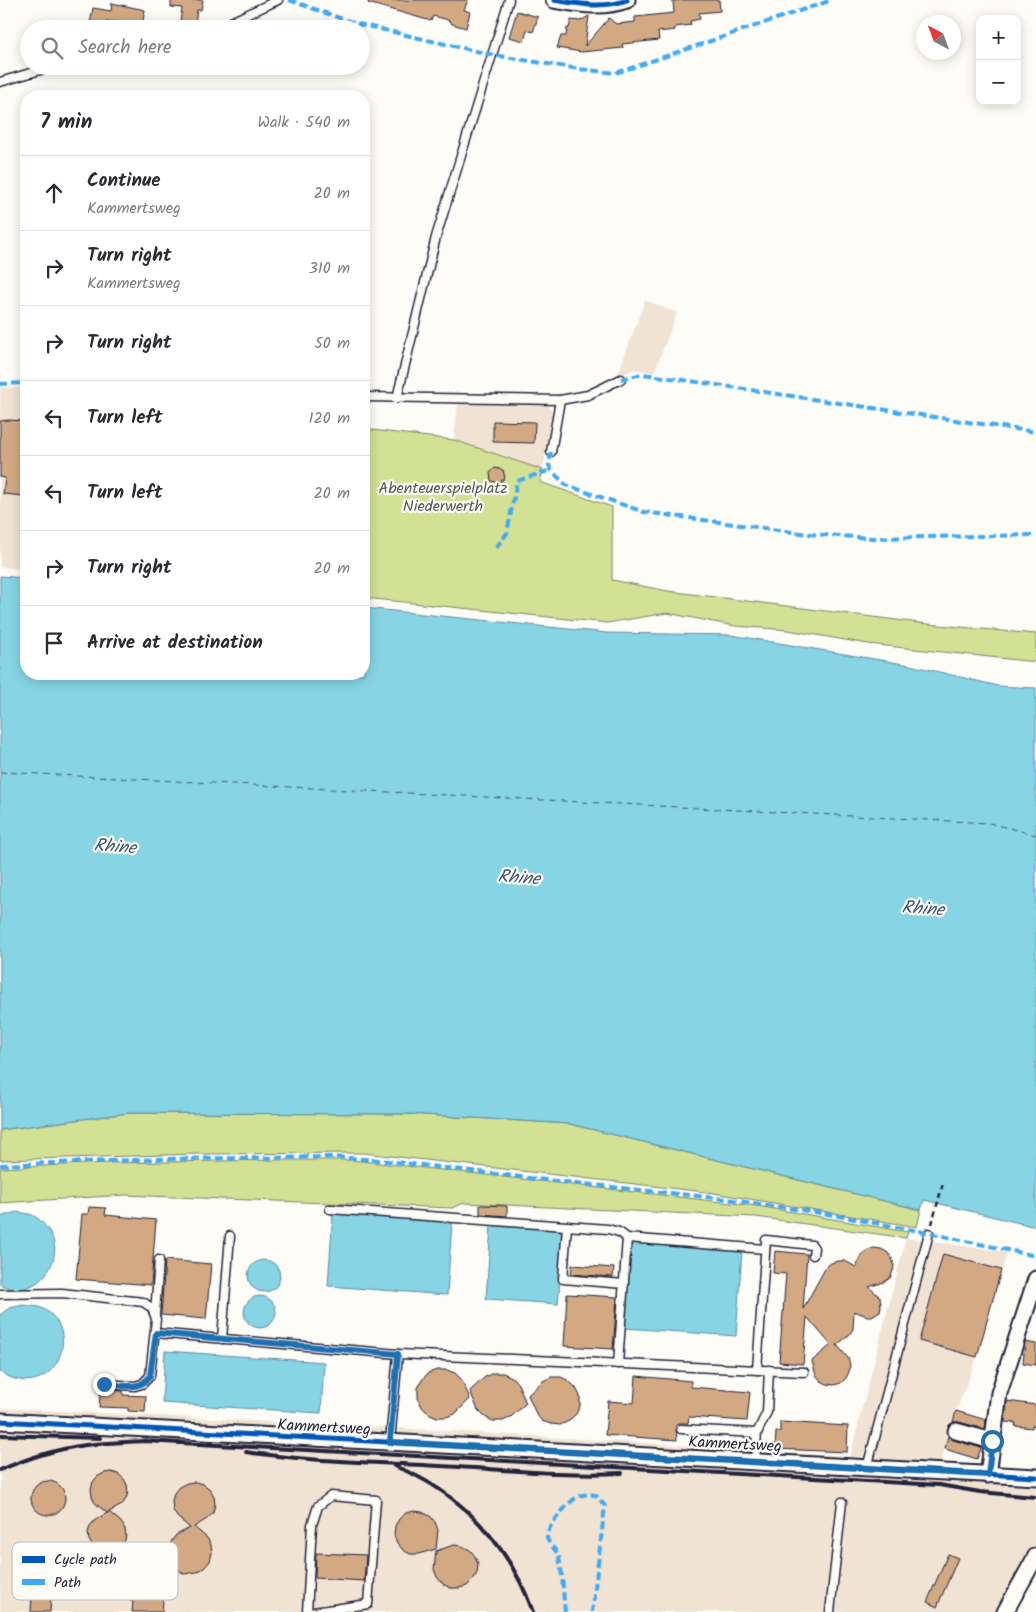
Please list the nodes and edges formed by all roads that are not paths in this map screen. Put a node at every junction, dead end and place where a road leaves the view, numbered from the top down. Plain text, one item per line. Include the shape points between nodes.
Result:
1 (278, 0) edge
2 (509, 0) edge
3 (554, 0) edge
4 (627, 0) edge
5 (235, 20) edge
6 (24, 75) edge
7 (0, 82) edge
8 (621, 379) dead end
9 (370, 397) edge
10 (397, 398) junction
11 (560, 400) junction
12 (551, 452) dead end
13 (330, 1209) dead end
14 (567, 1226) junction
15 (929, 1232) road end
16 (230, 1236) dead end
17 (627, 1238) junction
18 (765, 1249) junction
19 (813, 1255) dead end
20 (159, 1260) dead end
21 (1036, 1279) edge
22 (624, 1284) junction
23 (0, 1294) edge
24 (155, 1313) junction
25 (156, 1333) junction
26 (222, 1339) junction
27 (398, 1354) junction
28 (618, 1364) junction
29 (757, 1370) junction
30 (769, 1370) junction
31 (804, 1372) dead end
32 (104, 1384) dead end
33 (0, 1420) edge
34 (681, 1429) dead end
35 (956, 1431) dead end
36 (757, 1433) junction
37 (992, 1441) junction
38 (390, 1442) junction
39 (755, 1462) junction
40 (867, 1468) junction
41 (988, 1475) junction
42 (1036, 1477) edge
43 (842, 1502) dead end
44 (1036, 1556) edge
45 (307, 1612) edge
46 (314, 1612) edge
47 (830, 1612) edge
48 (1004, 1612) edge

1 - 5 lane
2 - 10 lane via 436,237
3 - 4 street via 596,6
6 - 7 lane
8 - 11 lane via 588,394
9 - 10 lane
10 - 11 lane
11 - 12 lane
13 - 14 lane
14 - 17 lane via 608,1229
14 - 22 lane via 564,1279
15 - 40 lane
16 - 26 lane
17 - 18 lane
17 - 22 lane
18 - 19 lane via 766,1240 812,1245
18 - 29 lane
20 - 24 lane
21 - 37 street via 999,1393
22 - 28 lane
23 - 24 lane via 62,1293 143,1302
24 - 25 lane
25 - 26 lane
25 - 32 lane via 150,1376 142,1384
26 - 27 lane
27 - 28 lane
27 - 38 lane
28 - 29 lane
29 - 30 lane
30 - 31 lane
30 - 36 lane via 768,1412
33 - 38 street, Kammertsweg
34 - 36 lane
35 - 37 street
36 - 39 lane
37 - 41 street
38 - 39 street, Kammertsweg
39 - 40 street, Kammertsweg
40 - 41 street, Kammertsweg
41 - 42 street, Kammertsweg
43 - 47 lane
44 - 48 street
45 - 46 lane via 312,1525 318,1506 331,1496 376,1500 368,1604

